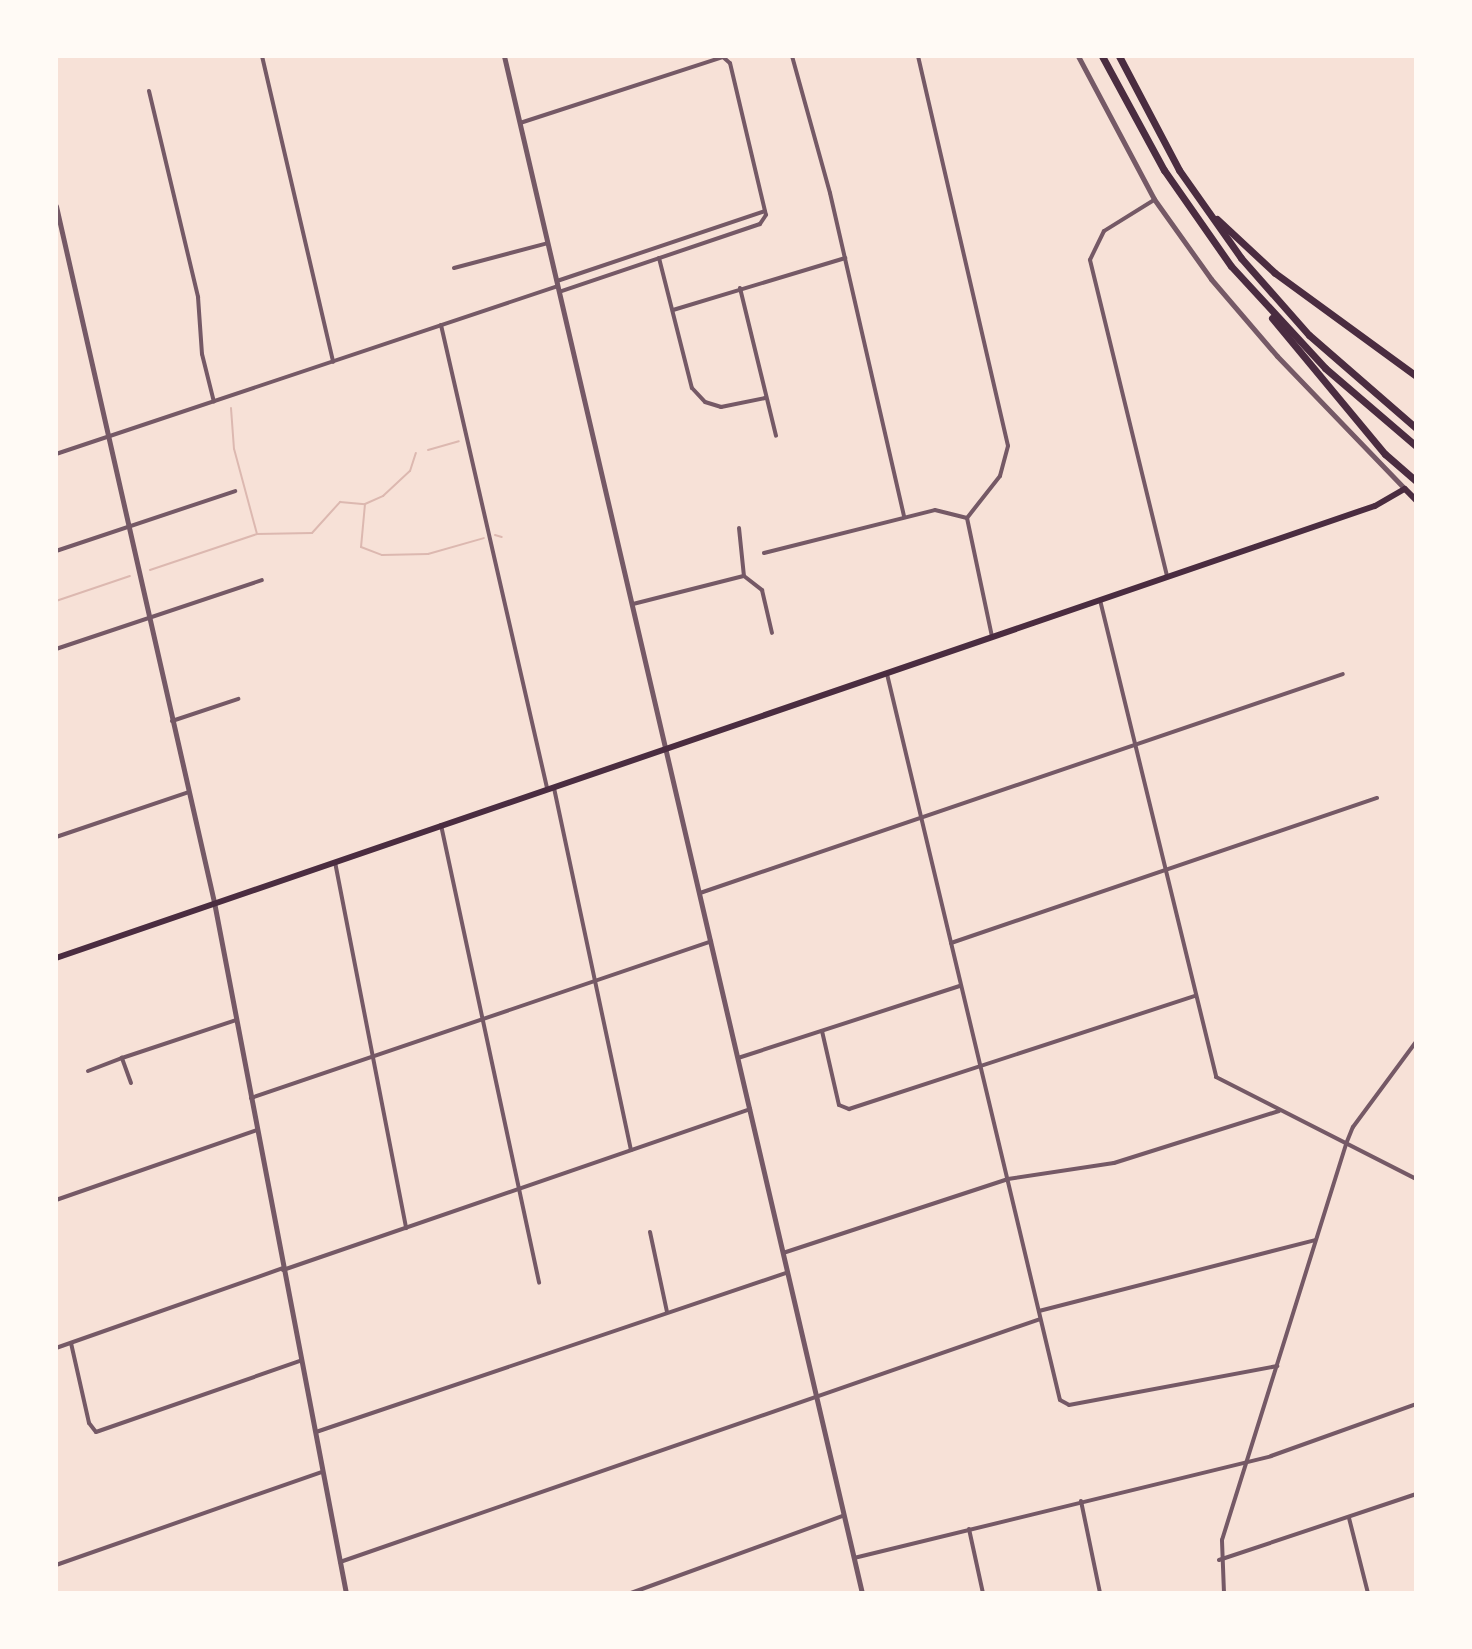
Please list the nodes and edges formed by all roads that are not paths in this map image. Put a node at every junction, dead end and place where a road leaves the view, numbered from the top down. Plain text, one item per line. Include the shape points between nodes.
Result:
1 (262, 56) edge
2 (504, 56) edge
3 (792, 56) edge
4 (918, 56) edge
5 (1078, 56) edge
6 (1102, 56) edge
7 (1119, 56) edge
8 (149, 91) dead end
9 (520, 123) junction
10 (1154, 199) junction
11 (56, 206) edge
12 (1205, 208) junction
13 (765, 211) junction
14 (548, 243) junction
15 (659, 258) junction
16 (845, 258) junction
17 (454, 268) dead end
18 (558, 287) junction
19 (740, 288) junction
20 (673, 310) junction
21 (1270, 312) junction
22 (441, 325) junction
23 (333, 362) junction
24 (1416, 376) edge
25 (765, 398) junction
26 (214, 402) junction
27 (1416, 428) edge
28 (776, 436) dead end
29 (108, 437) junction
30 (1416, 446) edge
31 (56, 454) edge
32 (1416, 481) edge
33 (1405, 489) junction
34 (235, 491) dead end
35 (1416, 500) edge
36 (904, 517) junction
37 (967, 518) junction
38 (129, 525) junction
39 (739, 528) dead end
40 (56, 551) edge
41 (764, 553) dead end
42 (744, 576) junction
43 (1167, 577) junction
44 (262, 580) dead end
45 (1100, 600) junction
46 (633, 604) junction
47 (149, 618) junction
48 (772, 633) dead end
49 (992, 637) junction
50 (56, 649) edge
51 (887, 674) junction
52 (1343, 674) dead end
53 (238, 699) dead end
54 (172, 721) junction
55 (1135, 745) junction
56 (666, 749) junction
57 (550, 788) junction
58 (189, 792) junction
59 (1377, 798) dead end
60 (922, 818) junction
61 (441, 825) junction
62 (56, 837) edge
63 (335, 861) junction
64 (1165, 871) junction
65 (700, 893) junction
66 (214, 902) junction
67 (711, 941) junction
68 (951, 943) junction
69 (56, 958) edge
70 (594, 980) junction
71 (961, 986) junction
72 (1195, 996) junction
73 (483, 1018) junction
74 (236, 1020) junction
75 (822, 1031) junction
76 (1416, 1042) edge
77 (372, 1056) junction
78 (122, 1058) junction
79 (738, 1058) junction
80 (980, 1067) junction
81 (88, 1071) dead end
82 (131, 1083) dead end
83 (251, 1098) junction
84 (750, 1109) junction
85 (1279, 1111) junction
86 (257, 1130) junction
87 (1346, 1144) junction
88 (631, 1150) junction
89 (1008, 1179) junction
90 (1416, 1179) edge
91 (520, 1188) junction
92 (56, 1200) edge
93 (406, 1228) junction
94 (650, 1232) dead end
95 (1316, 1240) junction
96 (783, 1253) junction
97 (283, 1269) junction
98 (788, 1272) junction
99 (539, 1283) dead end
100 (1039, 1311) junction
101 (668, 1313) junction
102 (1041, 1319) junction
103 (71, 1343) junction
104 (56, 1348) edge
105 (300, 1361) junction
106 (1277, 1366) junction
107 (816, 1394) junction
108 (1416, 1404) edge
109 (314, 1433) junction
110 (1248, 1457) junction
111 (322, 1472) junction
112 (1416, 1494) edge
113 (1081, 1500) junction
114 (844, 1516) junction
115 (1348, 1517) junction
116 (969, 1529) junction
117 (854, 1558) junction
118 (1219, 1560) junction
119 (340, 1562) junction
120 (56, 1565) edge
121 (346, 1593) edge
122 (631, 1593) edge
123 (862, 1593) edge
124 (983, 1593) edge
125 (1100, 1593) edge
126 (1224, 1593) edge
127 (1368, 1593) edge

1 - 23 street
2 - 9 street
3 - 16 street
4 - 37 street via 1008,446 1000,476
5 - 10 street
6 - 21 highway via 1164,170
7 - 12 highway
8 - 26 street via 198,297 202,354
9 - 13 street via 717,57 727,59
9 - 14 street
10 - 33 street via 1211,279 1277,356
10 - 43 street via 1104,231 1090,260
11 - 29 street
12 - 24 highway via 1275,273
12 - 27 highway via 1309,335
13 - 15 street via 764,221
13 - 18 street
14 - 17 street
14 - 18 street
15 - 18 street
15 - 20 street
16 - 19 street
16 - 36 street
18 - 22 street
18 - 46 street
19 - 20 street
19 - 25 street
20 - 25 street via 688,381 699,397 721,407
21 - 30 highway
21 - 32 highway via 1277,329 1385,454
22 - 23 street
22 - 57 street
23 - 26 street
25 - 28 street
26 - 29 street
29 - 31 street
29 - 38 street
33 - 35 main road
33 - 43 main road via 1375,506
34 - 38 street
36 - 37 street via 935,510
36 - 41 street
37 - 49 street
38 - 40 street
38 - 47 street
39 - 42 street
42 - 46 street
42 - 48 street via 762,590
43 - 45 main road
44 - 47 street
45 - 49 main road
45 - 55 street
46 - 56 street
47 - 50 street
47 - 54 street
49 - 51 main road
51 - 56 main road
51 - 60 street
52 - 55 street
53 - 54 street
54 - 58 street
55 - 60 street
55 - 64 street
56 - 57 main road
56 - 65 street
57 - 61 main road
57 - 70 street
58 - 62 street
58 - 66 street
59 - 64 street
60 - 65 street
60 - 68 street
61 - 63 main road
61 - 73 street
63 - 66 main road
63 - 77 street
64 - 68 street
64 - 72 street
65 - 67 street
66 - 69 main road
66 - 74 street
67 - 70 street
67 - 79 street
68 - 71 street
70 - 73 street
70 - 88 street
71 - 75 street
71 - 80 street
72 - 80 street
72 - 85 street via 1216,1077
73 - 77 street
73 - 91 street
74 - 78 street
74 - 83 street
75 - 79 street
75 - 80 street via 839,1105 849,1109
76 - 87 street
77 - 83 street
77 - 93 street
78 - 81 street
78 - 82 street
79 - 84 street
80 - 89 street
83 - 86 street
84 - 88 street
84 - 96 street
85 - 87 street
85 - 89 street via 1114,1163
86 - 92 street
86 - 97 street
87 - 90 street
87 - 95 street
88 - 91 street
89 - 96 street
89 - 100 street
91 - 93 street
91 - 99 street
93 - 97 street
94 - 101 street
95 - 100 street
95 - 106 street
96 - 98 street
97 - 103 street
97 - 105 street
98 - 101 street
98 - 107 street
100 - 102 street
101 - 109 street
102 - 106 street via 1063,1404
102 - 107 street
103 - 104 street
103 - 105 street via 89,1423 96,1432
105 - 109 street
106 - 110 street
107 - 114 street
107 - 119 street
108 - 110 street via 1271,1456
109 - 111 street
110 - 113 street
110 - 118 street
111 - 119 street
111 - 120 street
112 - 115 street
113 - 116 street
113 - 125 street
114 - 117 street
114 - 122 street
115 - 118 street
115 - 127 street
116 - 117 street
116 - 124 street
117 - 123 street
118 - 126 street
119 - 121 street

